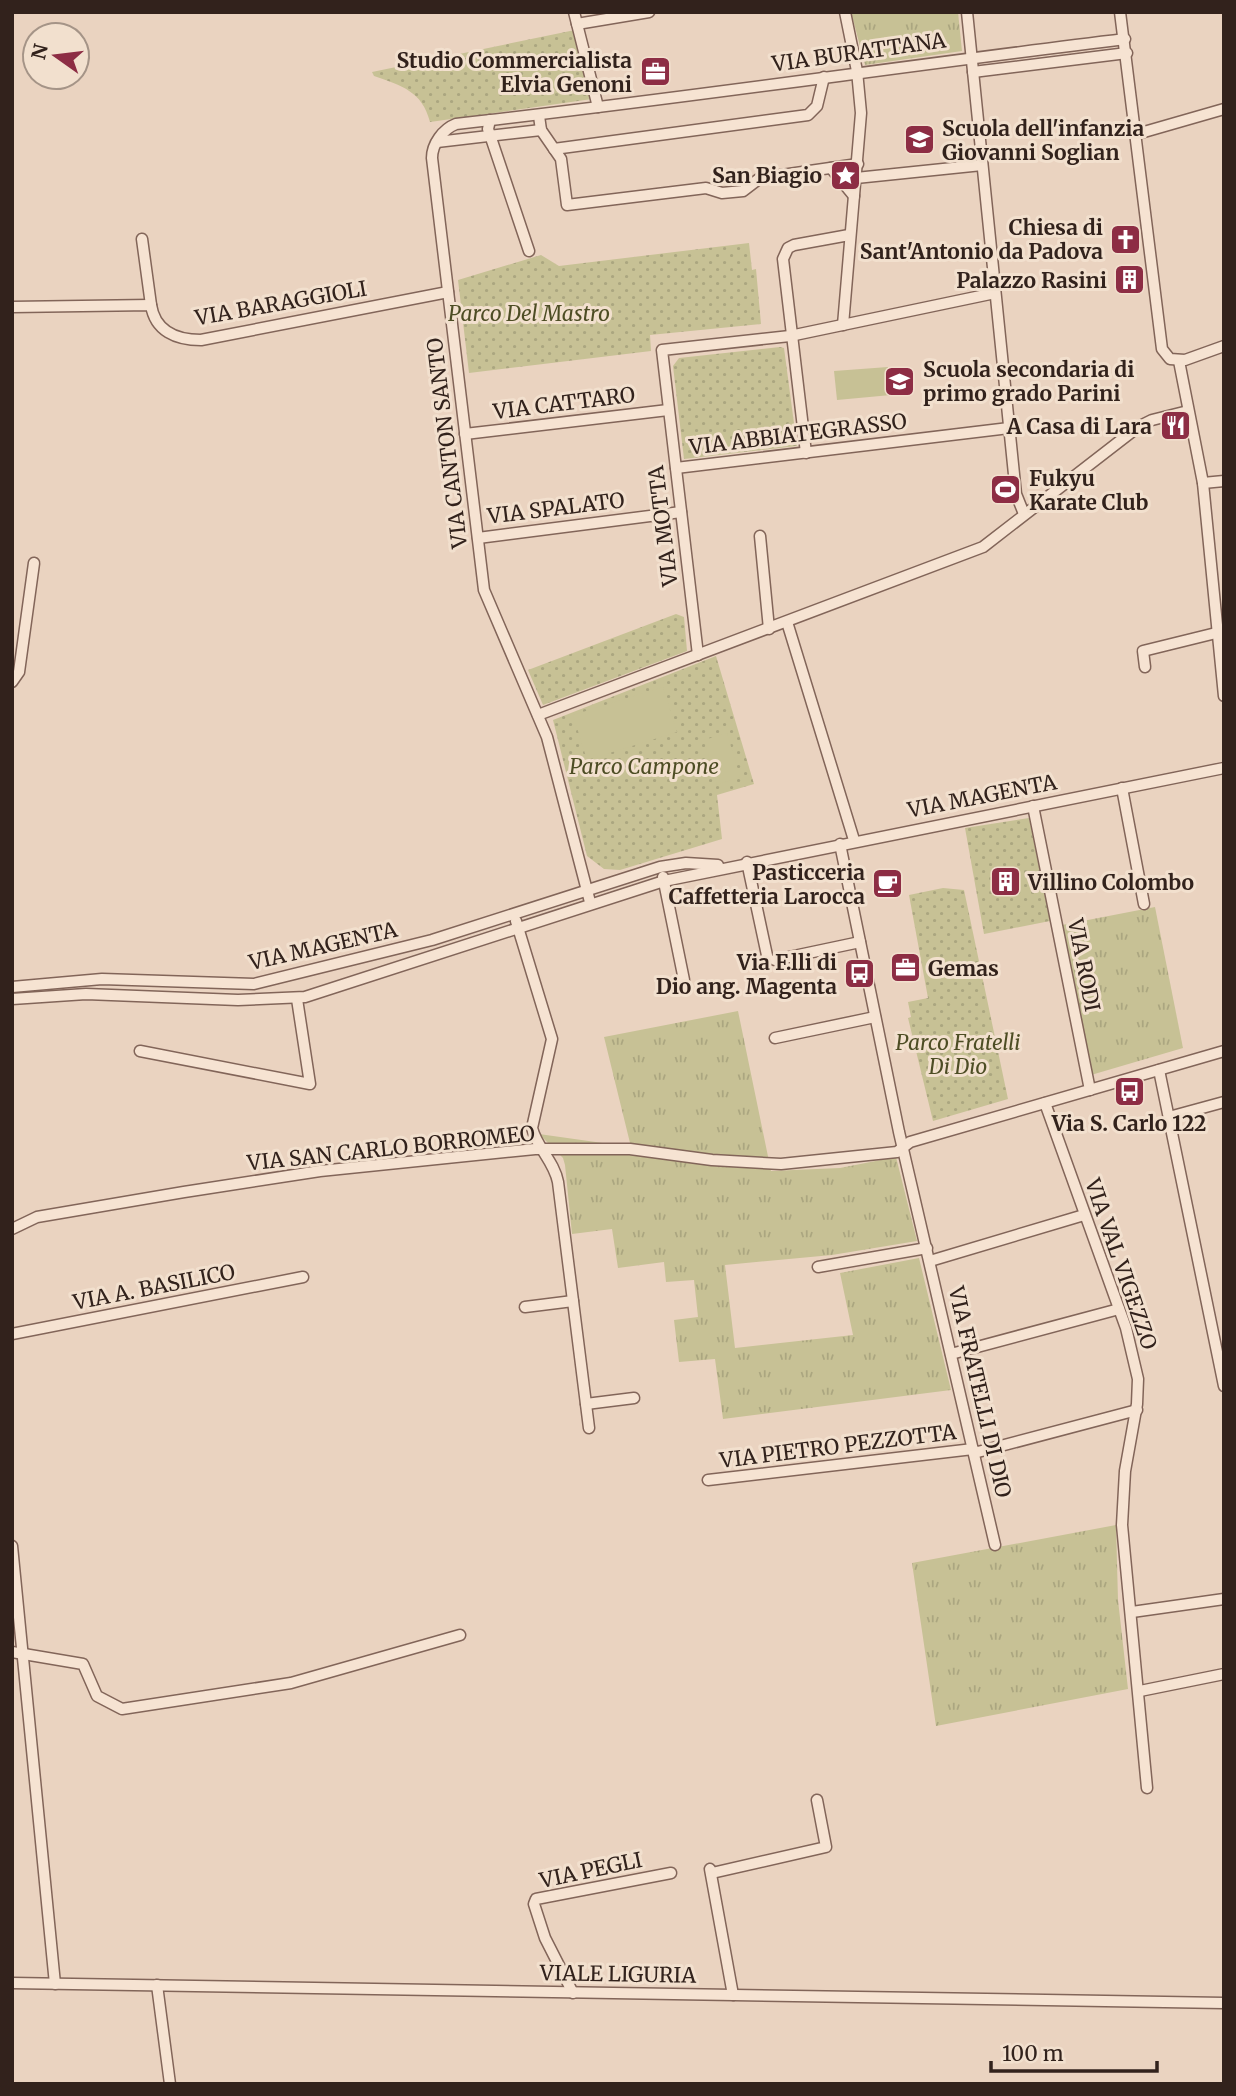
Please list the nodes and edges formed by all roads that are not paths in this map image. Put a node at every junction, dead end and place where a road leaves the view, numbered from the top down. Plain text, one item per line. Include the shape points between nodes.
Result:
1 (574, 12) edge
2 (649, 12) edge
3 (845, 12) edge
4 (967, 12) edge
5 (1120, 12) edge
6 (577, 24) junction
7 (1125, 39) junction
8 (1127, 53) junction
9 (971, 57) junction
10 (857, 71) junction
11 (973, 72) junction
12 (824, 77) junction
13 (598, 107) junction
14 (1224, 109) edge
15 (538, 116) junction
16 (489, 120) junction
17 (541, 130) junction
18 (1137, 134) junction
19 (492, 135) junction
20 (437, 142) junction
21 (554, 149) junction
22 (858, 164) junction
23 (982, 165) junction
24 (831, 168) junction
25 (856, 178) junction
26 (854, 196) junction
27 (849, 235) junction
28 (142, 239) dead end
29 (529, 251) dead end
30 (448, 292) junction
31 (995, 293) junction
32 (151, 305) junction
33 (12, 307) edge
34 (843, 325) junction
35 (790, 336) junction
36 (1224, 346) edge
37 (1179, 361) junction
38 (668, 410) junction
39 (1188, 411) junction
40 (1009, 428) junction
41 (465, 434) junction
42 (806, 453) junction
43 (676, 468) junction
44 (1224, 481) edge
45 (1203, 483) junction
46 (681, 512) junction
47 (1024, 514) junction
48 (761, 536) dead end
49 (478, 538) junction
50 (34, 563) dead end
51 (787, 622) junction
52 (769, 629) junction
53 (1216, 633) junction
54 (698, 654) junction
55 (1145, 667) dead end
56 (12, 682) edge
57 (1224, 696) edge
58 (538, 715) junction
59 (1224, 768) edge
60 (1122, 788) junction
61 (1033, 806) junction
62 (854, 841) junction
63 (841, 844) junction
64 (747, 862) junction
65 (728, 866) junction
66 (660, 867) junction
67 (664, 881) junction
68 (586, 891) junction
69 (590, 902) junction
70 (1144, 904) dead end
71 (513, 914) junction
72 (517, 926) junction
73 (860, 942) junction
74 (684, 979) dead end
75 (238, 985) junction
76 (12, 987) edge
77 (12, 999) edge
78 (298, 999) junction
79 (238, 1000) junction
80 (875, 1017) junction
81 (775, 1038) dead end
82 (140, 1051) dead end
83 (1224, 1051) edge
84 (1159, 1070) junction
85 (1090, 1090) junction
86 (1224, 1102) edge
87 (1045, 1103) junction
88 (1169, 1117) junction
89 (904, 1147) junction
90 (544, 1150) junction
91 (1084, 1215) junction
92 (12, 1229) edge
93 (927, 1248) junction
94 (930, 1261) junction
95 (818, 1267) dead end
96 (303, 1277) dead end
97 (573, 1301) junction
98 (525, 1307) dead end
99 (1119, 1309) junction
100 (12, 1334) edge
101 (951, 1354) junction
102 (1224, 1387) edge
103 (634, 1398) dead end
104 (586, 1404) junction
105 (1137, 1410) junction
106 (589, 1428) dead end
107 (974, 1451) junction
108 (708, 1480) dead end
109 (995, 1545) dead end
110 (12, 1546) edge
111 (1224, 1599) edge
112 (1132, 1612) junction
113 (460, 1635) dead end
114 (18, 1652) edge
115 (1224, 1674) edge
116 (1140, 1691) junction
117 (1147, 1788) dead end
118 (817, 1800) dead end
119 (671, 1873) dead end
120 (12, 1983) edge
121 (55, 1984) junction
122 (157, 1985) junction
123 (573, 1993) junction
124 (733, 1995) junction
125 (1224, 2003) edge
126 (170, 2084) edge

1 - 6 street
2 - 6 street
3 - 10 street
4 - 9 street
5 - 7 street
6 - 13 street
7 - 8 street
7 - 9 street, VIA BURATTANA
8 - 11 street
8 - 18 street
9 - 10 street, VIA BURATTANA
9 - 11 street
10 - 12 street, VIA BURATTANA
10 - 22 street via 861,113
11 - 23 street
12 - 13 street, VIA BURATTANA
12 - 21 street via 811,114
13 - 15 street, VIA BURATTANA
14 - 18 street
15 - 16 street
15 - 17 street
16 - 19 street
16 - 20 street via 451,125
17 - 19 street
17 - 21 street
18 - 37 street via 1161,345 1167,357
19 - 20 street
19 - 29 street
20 - 30 street, VIA CANTON SANTO via 432,158
21 - 24 street via 561,162 567,205 706,188 722,193 743,191 758,178
22 - 24 street
22 - 25 street
23 - 25 street
23 - 31 street
24 - 26 street
25 - 26 street
26 - 27 street
27 - 34 street
27 - 35 street via 786,251 783,265
28 - 32 street
30 - 32 street, VIA BARAGGIOLI via 201,340 165,331 154,318
30 - 41 street, VIA CANTON SANTO
31 - 34 street
31 - 40 street
32 - 33 street
34 - 35 street
35 - 38 street, VIA MOTTA via 664,348
35 - 42 street
36 - 37 street
37 - 39 street
38 - 41 street, VIA CATTARO
38 - 43 street, VIA MOTTA
39 - 45 street
39 - 47 street via 1141,425
40 - 42 street, VIA ABBIATEGRASSO
40 - 47 street via 1016,494
41 - 49 street, VIA CANTON SANTO
42 - 43 street, VIA ABBIATEGRASSO
43 - 46 street, VIA MOTTA
44 - 45 street
45 - 53 street
46 - 49 street, VIA SPALATO
46 - 54 street, VIA MOTTA
47 - 51 street via 983,547
48 - 52 street
49 - 58 street, VIA CANTON SANTO via 486,596
50 - 56 street via 19,672
51 - 52 street
51 - 62 street
52 - 54 street
53 - 55 street via 1143,651
53 - 57 street
54 - 58 street
58 - 68 street, VIA CANTON SANTO
59 - 60 street, VIA MAGENTA
60 - 61 street, VIA MAGENTA
60 - 70 street
61 - 62 street, VIA MAGENTA
61 - 85 street, VIA RODI
62 - 63 street, VIA MAGENTA
63 - 64 street, VIA MAGENTA
63 - 73 street, VIA FRATELLI DI DIO
64 - 65 street, VIA MAGENTA
64 - 73 street via 771,960
65 - 66 street, VIA MAGENTA via 686,863
65 - 67 street, VIA MAGENTA
66 - 67 street
66 - 68 street, VIA MAGENTA
67 - 69 street, VIA MAGENTA
67 - 74 street
68 - 69 street, VIA CANTON SANTO
68 - 71 street, VIA MAGENTA
69 - 72 street, VIA MAGENTA
71 - 72 street
71 - 75 street, VIA MAGENTA via 421,943
72 - 78 street, VIA MAGENTA
72 - 90 street via 552,1039 533,1122 534,1135
73 - 80 street, VIA FRATELLI DI DIO
75 - 76 street, VIA MAGENTA via 102,979
75 - 79 street
77 - 79 street, VIA MAGENTA via 86,994
78 - 79 street, VIA MAGENTA
78 - 82 street via 310,1084
80 - 81 street
80 - 89 street, VIA FRATELLI DI DIO
83 - 84 street, VIA SAN CARLO BORROMEO
84 - 85 street, VIA SAN CARLO BORROMEO
84 - 88 street
85 - 87 street, VIA SAN CARLO BORROMEO
86 - 88 street
87 - 89 street, VIA SAN CARLO BORROMEO
87 - 91 street, VIA VAL VIGEZZO
88 - 102 street
89 - 90 street, VIA SAN CARLO BORROMEO via 897,1152 781,1164 630,1149
89 - 93 street, VIA FRATELLI DI DIO
90 - 92 street, VIA SAN CARLO BORROMEO via 320,1171 41,1216
90 - 97 street via 558,1182
91 - 94 street
91 - 99 street, VIA VAL VIGEZZO
93 - 94 street, VIA FRATELLI DI DIO
93 - 95 street
94 - 101 street, VIA FRATELLI DI DIO
96 - 100 street, VIA A. BASILICO
97 - 98 street
97 - 104 street
99 - 101 street
99 - 105 street, VIA VAL VIGEZZO via 1136,1370
101 - 107 street, VIA FRATELLI DI DIO
103 - 104 street
104 - 106 street
105 - 107 street, VIA PIETRO PEZZOTTA
105 - 112 street, VIA VAL VIGEZZO via 1122,1493
107 - 108 street, VIA PIETRO PEZZOTTA
107 - 109 street, VIA FRATELLI DI DIO
110 - 114 street
111 - 112 street
112 - 116 street, VIA VAL VIGEZZO
113 - 114 street via 291,1683 122,1709 97,1696 83,1664
114 - 121 street
115 - 116 street
116 - 117 street, VIA VAL VIGEZZO
118 - 124 street via 826,1847 711,1871
119 - 123 street, VIA PEGLI via 536,1899 545,1938
120 - 121 street, VIALE LIGURIA
121 - 122 street, VIALE LIGURIA
122 - 123 street, VIALE LIGURIA
122 - 126 street
123 - 124 street, VIALE LIGURIA
124 - 125 street, VIALE LIGURIA

